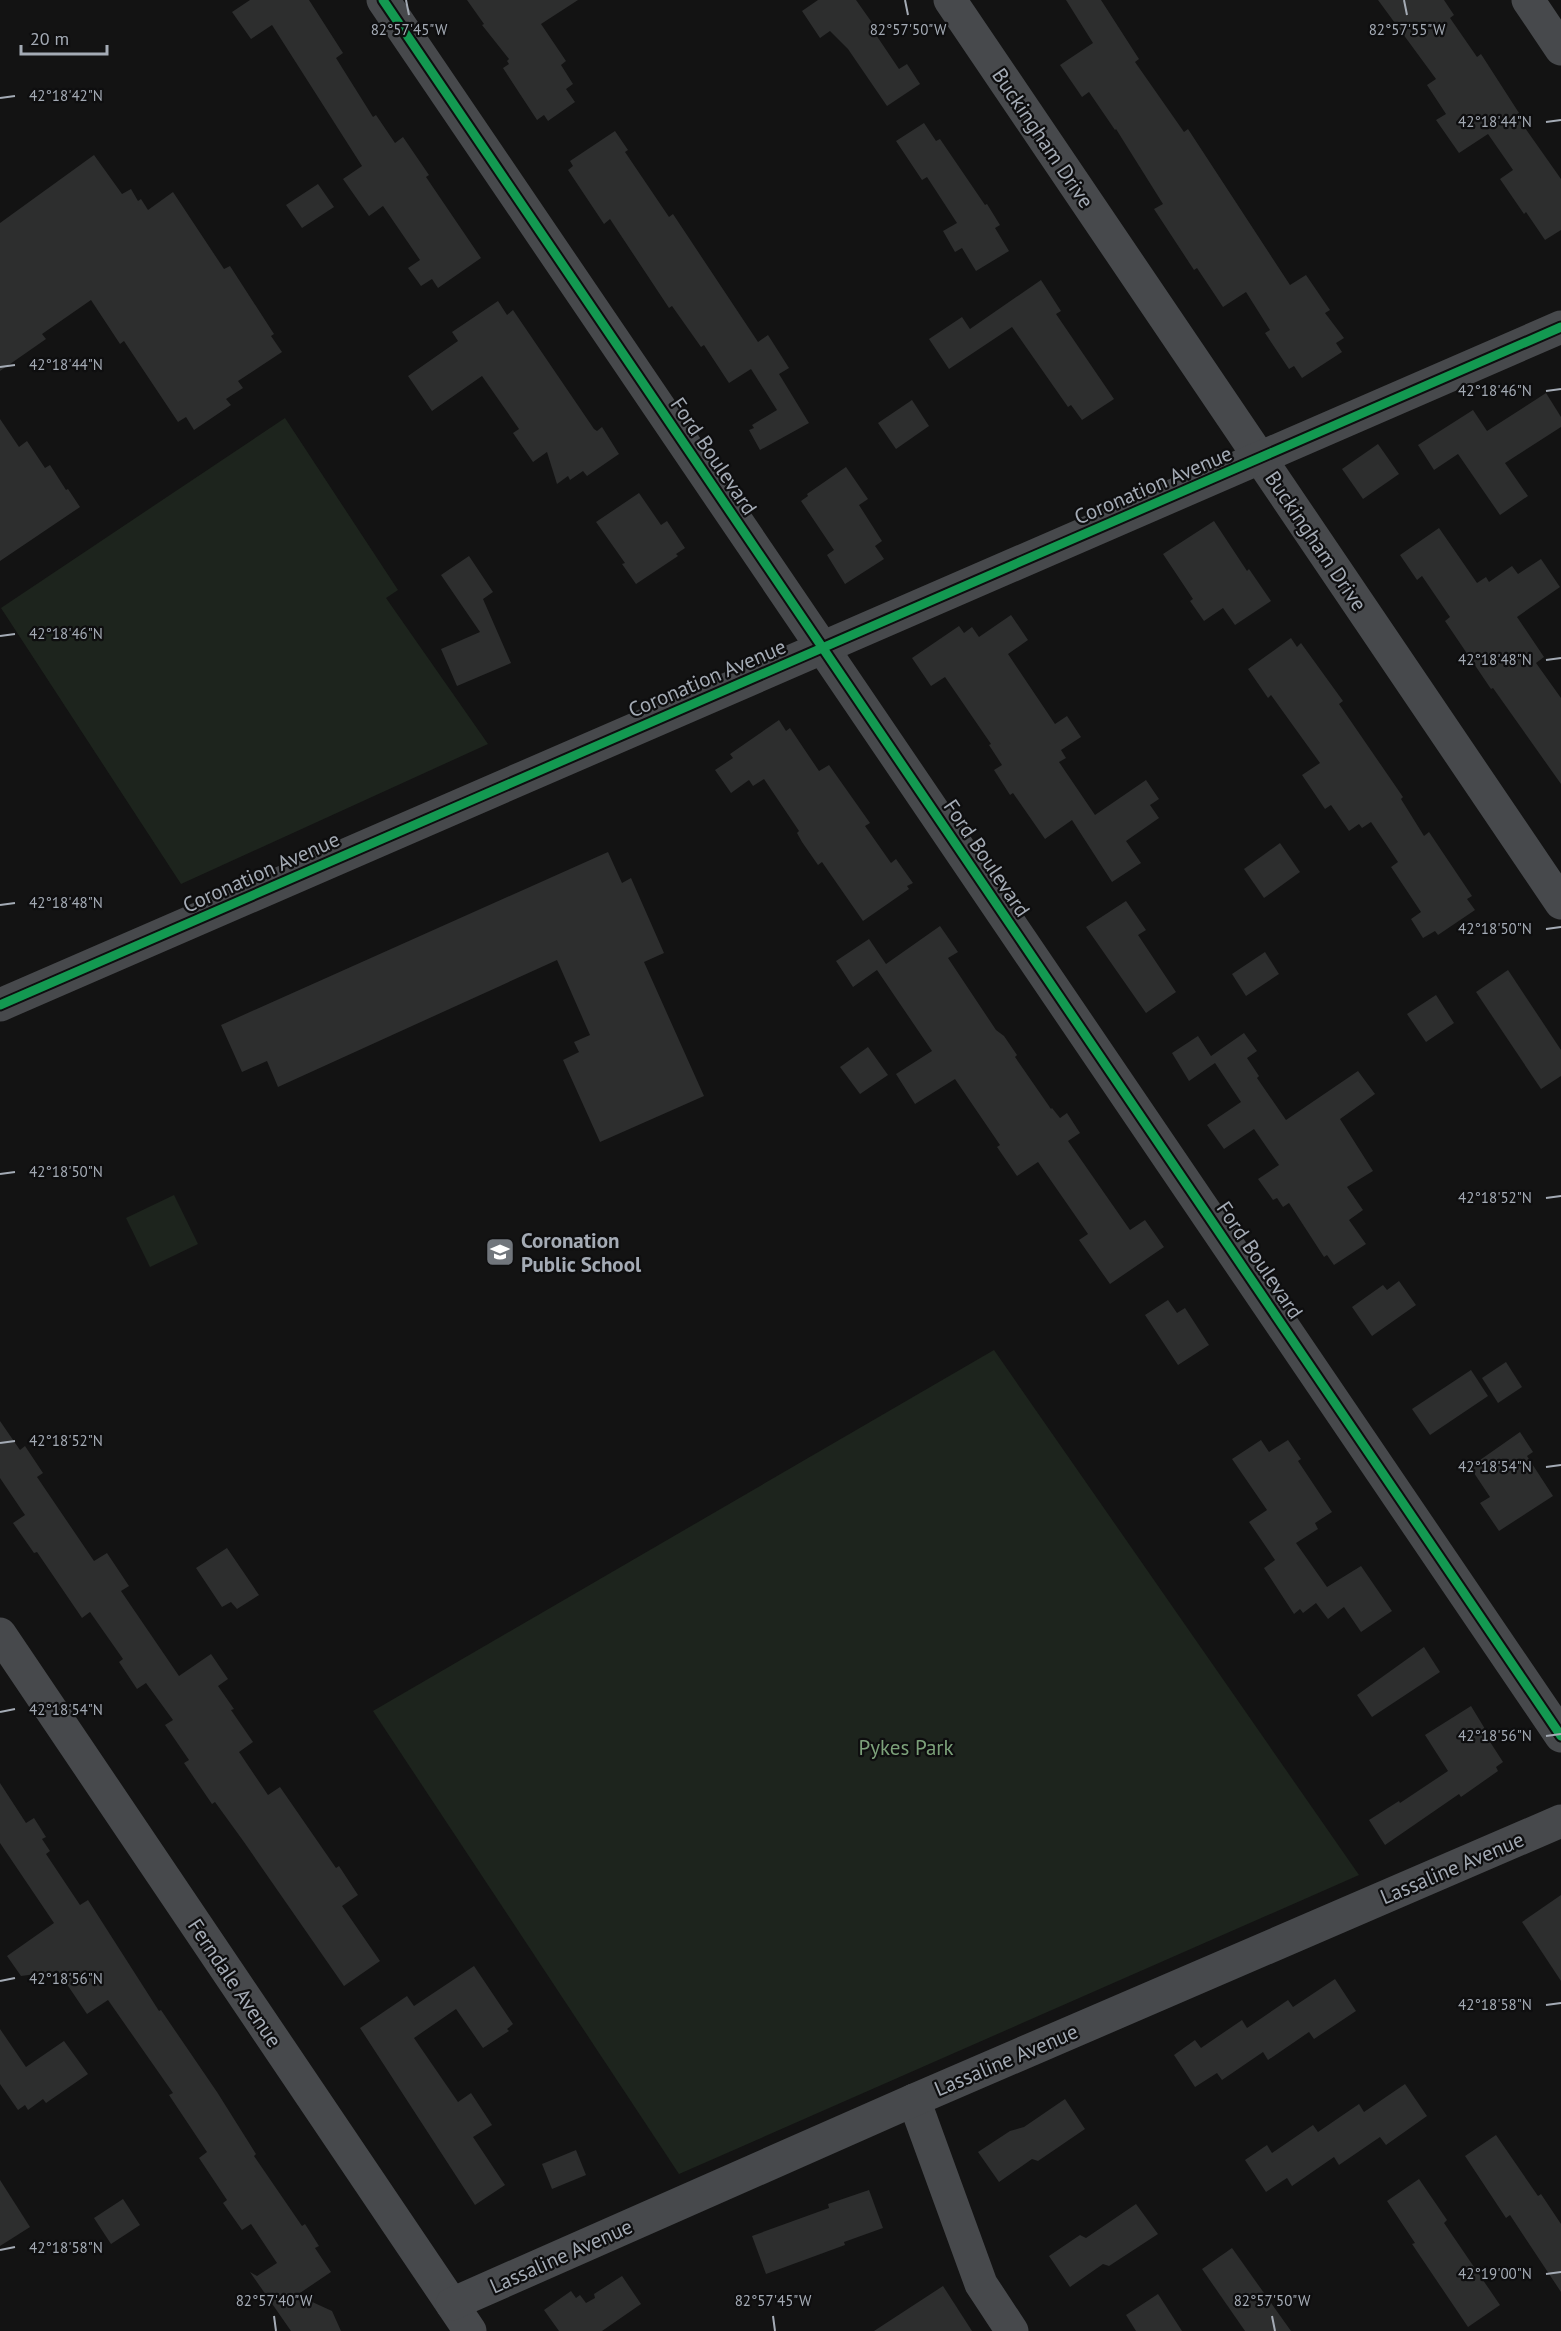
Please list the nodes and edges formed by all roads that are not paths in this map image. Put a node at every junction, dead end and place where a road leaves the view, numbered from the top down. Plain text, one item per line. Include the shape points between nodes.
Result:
1 (383, 0) edge
2 (950, 0) edge
3 (1528, 0) edge
4 (1561, 49) edge
5 (1561, 327) edge
6 (1260, 458) junction
7 (822, 648) junction
8 (1561, 903) edge
9 (0, 1005) edge
10 (0, 1634) edge
11 (1561, 1736) edge
12 (1561, 1821) edge
13 (914, 2100) junction
14 (452, 2304) junction
15 (471, 2331) edge
16 (1012, 2331) edge

1 - 7 street, Ford Boulevard
2 - 6 street, Buckingham Drive
3 - 4 street
5 - 6 street, Coronation Avenue
6 - 7 street, Coronation Avenue
6 - 8 street, Buckingham Drive
7 - 9 street, Coronation Avenue
7 - 11 street, Ford Boulevard
10 - 14 street, Ferndale Avenue
12 - 13 street, Lassaline Avenue
13 - 14 street, Lassaline Avenue
13 - 16 street via 981,2284
14 - 15 street, Ferndale Avenue

